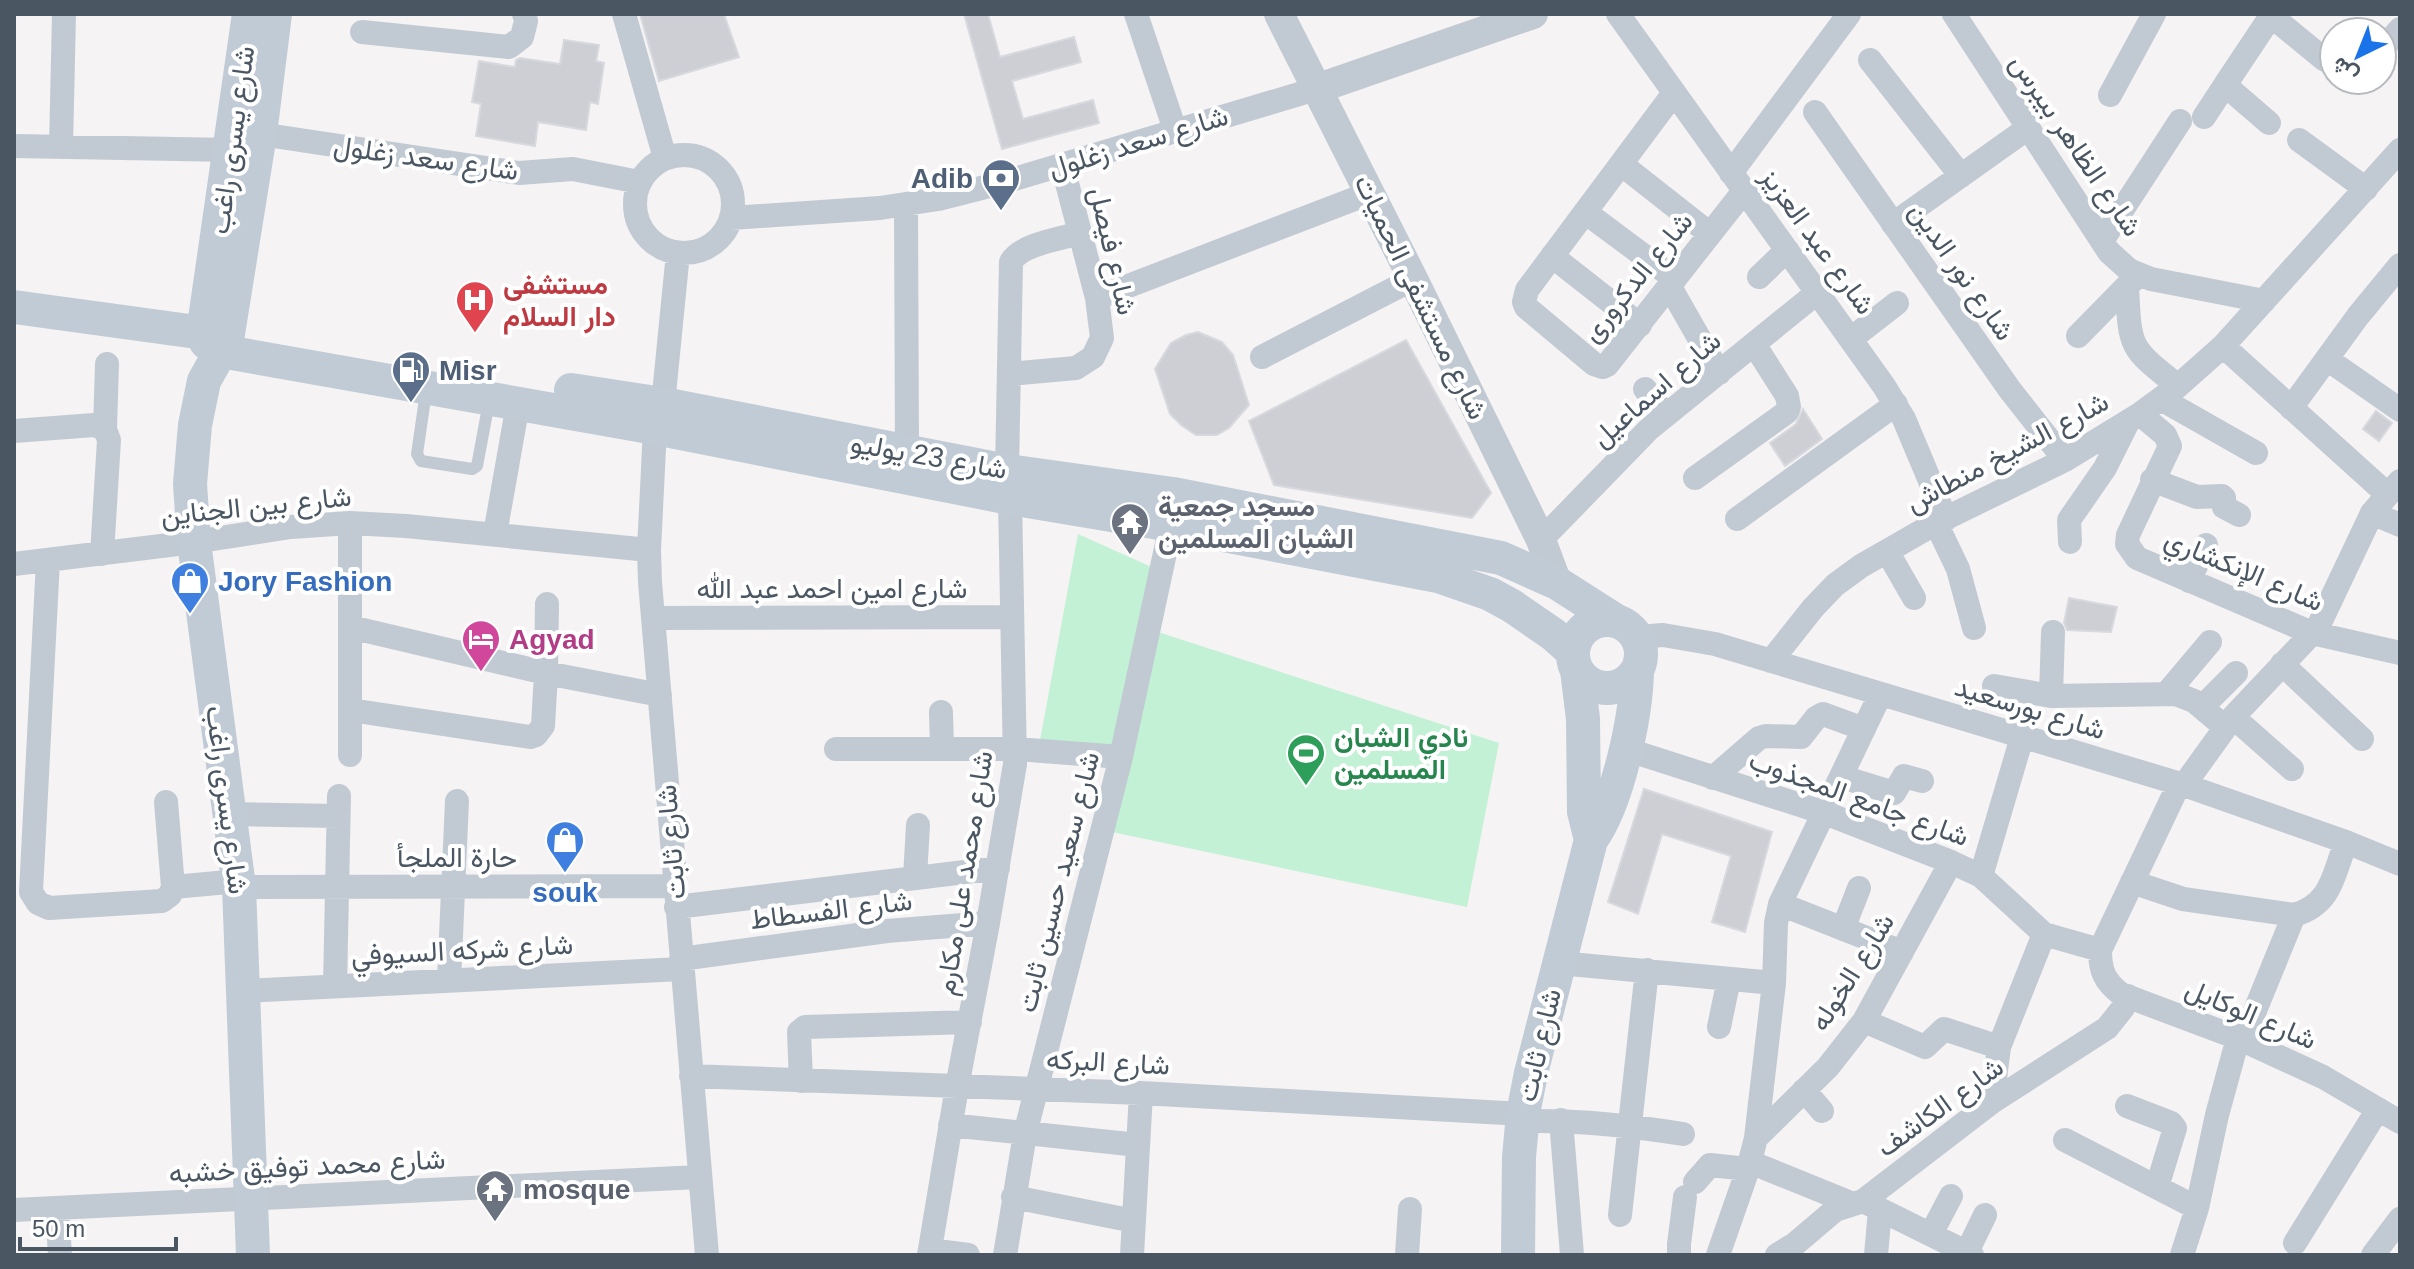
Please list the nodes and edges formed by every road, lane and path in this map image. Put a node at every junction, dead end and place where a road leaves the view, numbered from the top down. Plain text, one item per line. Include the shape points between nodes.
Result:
1 (64, 14) edge
2 (249, 14) edge
3 (275, 14) edge
4 (524, 14) edge
5 (624, 14) edge
6 (1136, 14) edge
7 (1533, 14) edge
8 (1618, 14) edge
9 (1849, 14) edge
10 (1954, 14) edge
11 (2154, 14) edge
12 (2270, 15) edge
13 (1288, 19) edge
14 (362, 32) dead end
15 (2318, 54) edge
16 (1870, 60) dead end
17 (2225, 85) junction
18 (1316, 89) junction
19 (1674, 93) junction
20 (2110, 95) dead end
21 (1815, 112) dead end
22 (2269, 123) dead end
23 (2028, 128) junction
24 (1175, 130) junction
25 (2299, 140) dead end
26 (245, 142) junction
27 (14, 146) edge
28 (61, 147) junction
29 (2400, 150) edge
30 (665, 158) junction
31 (1062, 164) junction
32 (1621, 164) junction
33 (1961, 176) junction
34 (639, 182) junction
35 (1738, 182) junction
36 (2366, 189) junction
37 (1370, 193) junction
38 (906, 205) junction
39 (1585, 212) junction
40 (731, 218) junction
41 (1893, 224) junction
42 (1080, 233) junction
43 (1710, 234) junction
44 (2102, 241) junction
45 (1787, 250) junction
46 (678, 253) junction
47 (1552, 256) junction
48 (2400, 265) edge
49 (1759, 277) dead end
50 (1413, 279) junction
51 (2133, 280) junction
52 (1673, 283) junction
53 (1818, 292) junction
54 (1097, 298) junction
55 (2264, 301) junction
56 (1897, 303) dead end
57 (14, 307) edge
58 (1640, 325) junction
59 (2078, 336) dead end
60 (1852, 338) junction
61 (217, 341) junction
62 (1754, 344) junction
63 (2223, 346) junction
64 (1262, 357) dead end
65 (2327, 359) junction
66 (107, 364) dead end
67 (1719, 373) junction
68 (1009, 374) junction
69 (427, 388) junction
70 (1645, 389) dead end
71 (2169, 392) junction
72 (504, 401) junction
73 (1896, 404) junction
74 (2291, 408) junction
75 (2400, 410) edge
76 (1666, 415) junction
77 (659, 416) junction
78 (2134, 418) junction
79 (105, 429) junction
80 (14, 431) edge
81 (907, 452) junction
82 (2256, 453) dead end
83 (2065, 460) junction
84 (1695, 478) dead end
85 (2152, 480) junction
86 (1009, 484) junction
87 (2386, 496) edge
88 (2239, 515) dead end
89 (1737, 519) dead end
90 (1941, 521) junction
91 (350, 523) junction
92 (1171, 525) junction
93 (2400, 525) edge
94 (495, 534) junction
95 (1541, 540) junction
96 (194, 542) junction
97 (2070, 542) dead end
98 (2206, 545) dead end
99 (649, 550) junction
100 (1887, 551) junction
101 (102, 554) junction
102 (48, 560) junction
103 (14, 564) edge
104 (1472, 569) junction
105 (2189, 581) junction
106 (1557, 583) junction
107 (1914, 598) dead end
108 (547, 604) dead end
109 (1011, 617) junction
110 (653, 618) junction
111 (1534, 619) junction
112 (350, 627) junction
113 (1626, 628) junction
114 (1974, 628) dead end
115 (2053, 632) dead end
116 (2312, 633) junction
117 (2210, 642) dead end
118 (2400, 653) edge
119 (1575, 661) junction
120 (1771, 661) junction
121 (2282, 664) junction
122 (1637, 671) junction
123 (546, 673) junction
124 (2236, 673) dead end
125 (1994, 686) dead end
126 (2167, 693) junction
127 (660, 695) junction
128 (1880, 695) junction
129 (2051, 696) junction
130 (2202, 707) junction
131 (350, 710) junction
132 (941, 712) dead end
133 (2229, 722) junction
134 (1864, 729) junction
135 (2022, 737) junction
136 (2362, 739) dead end
137 (836, 749) dead end
138 (942, 749) junction
139 (1016, 749) junction
140 (1625, 749) junction
141 (350, 755) dead end
142 (1121, 757) junction
143 (2292, 769) dead end
144 (1842, 777) junction
145 (1713, 778) junction
146 (1922, 781) dead end
147 (2182, 785) junction
148 (457, 801) dead end
149 (166, 802) dead end
150 (1825, 813) junction
151 (230, 814) junction
152 (918, 825) dead end
153 (1591, 840) junction
154 (2346, 842) junction
155 (1951, 862) junction
156 (2400, 864) edge
157 (998, 868) junction
158 (1981, 876) junction
159 (915, 877) junction
160 (2132, 882) junction
161 (239, 884) junction
162 (173, 887) junction
163 (337, 887) junction
164 (453, 887) junction
165 (1859, 888) dead end
166 (676, 896) junction
167 (1780, 904) junction
168 (2294, 915) junction
169 (988, 923) junction
170 (1843, 929) junction
171 (2044, 934) junction
172 (2100, 950) junction
173 (1902, 952) junction
174 (1559, 963) junction
175 (681, 964) junction
176 (1647, 970) junction
177 (1729, 979) junction
178 (449, 981) junction
179 (1774, 983) junction
180 (335, 986) junction
181 (245, 991) junction
182 (2128, 996) junction
183 (1864, 1021) junction
184 (970, 1022) junction
185 (1719, 1027) dead end
186 (2240, 1039) junction
187 (1999, 1047) junction
188 (691, 1076) junction
189 (801, 1081) junction
190 (957, 1087) junction
191 (1036, 1089) junction
192 (1804, 1090) junction
193 (1141, 1093) junction
194 (1992, 1102) junction
195 (2127, 1106) dead end
196 (2378, 1109) junction
197 (1822, 1111) dead end
198 (1522, 1118) junction
199 (1561, 1120) junction
200 (2400, 1122) edge
201 (950, 1125) junction
202 (1630, 1126) junction
203 (1025, 1134) junction
204 (1683, 1134) dead end
205 (1756, 1138) junction
206 (2065, 1140) dead end
207 (1138, 1145) junction
208 (1749, 1166) junction
209 (699, 1177) junction
210 (2157, 1187) junction
211 (1951, 1196) dead end
212 (1013, 1197) junction
213 (252, 1199) junction
214 (1865, 1205) junction
215 (57, 1208) junction
216 (2197, 1208) junction
217 (1410, 1209) dead end
218 (14, 1210) edge
219 (1620, 1215) dead end
220 (1985, 1215) dead end
221 (1134, 1221) junction
222 (2396, 1229) edge
223 (1931, 1234) junction
224 (2295, 1243) dead end
225 (1675, 1251) edge
226 (930, 1252) edge
227 (1970, 1254) edge
228 (2186, 1254) edge
229 (60, 1255) edge
230 (253, 1255) edge
231 (707, 1255) edge
232 (968, 1255) edge
233 (1005, 1255) edge
234 (1132, 1255) edge
235 (1407, 1255) edge
236 (1518, 1255) edge
237 (1572, 1255) edge
238 (1718, 1255) edge
239 (1777, 1255) edge
240 (1876, 1255) edge
241 (2373, 1255) edge

1 - 28 street
2 - 26 main road, شارع يسرى راغب
3 - 26 main road, شارع يسرى راغب
4 - 14 street via 522,37 509,47
5 - 30 street
6 - 24 street
7 - 18 street, شارع سعد زغلول
8 - 19 street, شارع عبد العزيز
9 - 35 street, شارع الدكرورى
10 - 23 street, شارع الظاهر بيبرس
11 - 20 street
12 - 15 street
12 - 17 street
13 - 18 street, شارع مستشفى الحميات
16 - 33 street
17 - 22 street
17 - 44 street via 2192,119
18 - 24 street, شارع سعد زغلول
18 - 37 street, شارع مستشفى الحميات
19 - 32 street
19 - 35 street, شارع عبد العزيز
21 - 41 street, شارع نور الدين
23 - 33 street
23 - 44 street, شارع الظاهر بيبرس
24 - 31 street, شارع سعد زغلول
25 - 36 street
26 - 28 street, شارع سعد زغلول
26 - 34 street, شارع سعد زغلول via 519,173 573,169
26 - 61 main road, شارع يسرى راغب
27 - 28 street, شارع سعد زغلول
29 - 36 street, شارع الشيخ منطاش
30 - 34 street
30 - 40 street via 696,156 722,173 730,187
31 - 38 street, شارع سعد زغلول
31 - 42 street, شارع فيصل
32 - 39 street
32 - 43 street
33 - 41 street
34 - 46 street via 635,208 644,233
35 - 43 street, شارع الدكرورى
35 - 45 street, شارع عبد العزيز
36 - 55 street, شارع الشيخ منطاش
37 - 50 street, شارع مستشفى الحميات
37 - 54 street
38 - 40 street, شارع سعد زغلول
38 - 81 street
39 - 47 street
39 - 52 street
40 - 46 street via 705,248
41 - 83 street, شارع نور الدين
42 - 54 street, شارع فيصل
42 - 68 street, شارع محمد على مكارم via 1014,256
43 - 52 street, شارع الدكرورى
44 - 51 street, شارع الظاهر بيبرس
45 - 49 street
45 - 53 street, شارع عبد العزيز
46 - 77 street, شارع ثابت
47 - 58 street
47 - 58 street, شارع الدكرورى via 1524,302 1594,364 1603,367 1611,362
48 - 65 street
50 - 64 street
50 - 95 street, شارع مستشفى الحميات
51 - 55 street, شارع الظاهر بيبرس
51 - 59 street
51 - 71 street via 2129,327 2135,347
52 - 58 street, شارع الدكرورى
52 - 67 street
53 - 60 street, شارع عبد العزيز
53 - 62 street, شارع اسماعيل
54 - 68 street, شارع فيصل via 1102,338 1093,357 1076,368
55 - 63 street, شارع الشيخ منطاش
56 - 60 street
57 - 61 main road, شارع 23 يوليو
60 - 73 street, شارع عبد العزيز
61 - 69 main road, شارع 23 يوليو
61 - 77 main road, شارع 23 يوليو
61 - 96 main road, شارع يسرى راغب via 195,425 190,484
62 - 67 street, شارع اسماعيل
62 - 84 street via 1787,396 1787,412
63 - 71 street, شارع الشيخ منطاش
63 - 74 street
65 - 74 street
65 - 75 street
66 - 79 street
67 - 76 street, شارع اسماعيل
68 - 86 street, شارع محمد على مكارم
69 - 72 main road, شارع 23 يوليو
69 - 72 lane via 417,454 421,461 477,466
70 - 76 street
71 - 78 street, شارع الشيخ منطاش
71 - 82 street
72 - 77 main road, شارع 23 يوليو
72 - 94 street
73 - 89 street
73 - 90 street, شارع عبد العزيز
74 - 87 street
76 - 95 street, شارع اسماعيل
77 - 81 main road, شارع 23 يوليو
77 - 86 main road, شارع 23 يوليو
77 - 99 street, شارع ثابت
78 - 83 street, شارع الشيخ منطاش
78 - 85 street, شارع الإنكشاري via 2165,435 2170,446
78 - 97 street via 2069,520
79 - 80 street via 94,425
79 - 101 street via 109,440
81 - 86 main road, شارع 23 يوليو
83 - 90 street, شارع الشيخ منطاش
85 - 88 street via 2197,497 2222,496 2226,508
85 - 105 street, شارع الإنكشاري via 2127,544 2137,558
86 - 92 main road, شارع 23 يوليو
86 - 104 main road, شارع 23 يوليو via 1173,494
86 - 109 street, شارع محمد على مكارم
87 - 93 street
87 - 116 street
90 - 100 street, شارع الشيخ منطاش
90 - 114 street, شارع عبد العزيز
91 - 94 street, شارع بين الجناين
91 - 96 street, شارع بين الجناين
91 - 112 street
92 - 104 main road, شارع 23 يوليو via 1438,576
92 - 142 street, شارع سعيد حسين ثابت
94 - 99 street, شارع بين الجناين
95 - 106 street, شارع مستشفى الحميات
96 - 101 street, شارع بين الجناين
96 - 151 main road, شارع يسرى راغب
98 - 105 street
99 - 110 street, شارع ثابت
100 - 107 street
100 - 120 street, شارع الشيخ منطاش via 1835,585
101 - 102 street, شارع بين الجناين
102 - 103 street, شارع بين الجناين
102 - 162 street via 31,892 49,908 162,901
104 - 106 main road, شارع 23 يوليو via 1501,558
104 - 111 main road, شارع 23 يوليو via 1490,594
105 - 116 street, شارع الإنكشاري
106 - 111 main road
106 - 113 main road, شارع 23 يوليو
108 - 123 street
109 - 110 street, شارع امين احمد عبد الله
109 - 139 street, شارع محمد على مكارم
110 - 127 street, شارع ثابت
111 - 119 main road, شارع 23 يوليو
112 - 123 street
112 - 131 street
113 - 119 main road via 1605,619 1587,626 1574,642
113 - 120 street, شارع بورسعيد via 1691,638
113 - 122 main road via 1642,654
115 - 129 street
116 - 118 street, شارع الإنكشاري
116 - 121 street
117 - 126 street
119 - 122 main road via 1583,679 1602,688 1622,685
119 - 153 main road, شارع ثابت via 1583,719 1584,812
120 - 128 street, شارع بورسعيد
121 - 133 street
121 - 136 street
122 - 140 main road, شارع ثابت
123 - 127 street
123 - 131 street via 543,726 530,737
124 - 130 street
125 - 129 street
126 - 129 street
126 - 130 street
127 - 166 street, شارع ثابت
128 - 134 street
128 - 135 street, شارع بورسعيد
130 - 133 street
131 - 141 street
132 - 138 street
133 - 143 street
133 - 147 street
134 - 144 street
134 - 145 street via 1823,714 1801,737 1759,738
135 - 147 street, شارع بورسعيد
135 - 158 street
137 - 138 street
138 - 139 street
139 - 142 street
139 - 157 street, شارع محمد على مكارم
140 - 145 street, شارع جامع المجذوب
140 - 153 main road, شارع ثابت via 1606,814
142 - 191 street, شارع سعيد حسين ثابت
144 - 146 street via 1894,793 1904,776
144 - 150 street
145 - 150 street, شارع جامع المجذوب
147 - 154 street, شارع بورسعيد
147 - 160 street
148 - 164 street
149 - 162 street
150 - 155 street, شارع جامع المجذوب
150 - 167 street
151 - 161 main road, شارع يسرى راغب
151 - 163 street via 339,806
152 - 159 street
153 - 174 main road, شارع ثابت
154 - 156 street, شارع بورسعيد
154 - 168 street via 2325,897
155 - 158 street, شارع جامع المجذوب
155 - 173 street, شارع الخوله
157 - 159 street, حارة الملجأ
157 - 169 street, شارع محمد على مكارم
158 - 171 street, شارع جامع المجذوب
159 - 166 street, حارة الملجأ
160 - 168 street via 2183,899
160 - 172 street
161 - 162 street, حارة الملجأ
161 - 163 street, حارة الملجأ
161 - 181 main road, شارع يسرى راغب
163 - 164 street, حارة الملجأ
163 - 180 street
164 - 166 street, حارة الملجأ
164 - 178 street
165 - 170 street
166 - 175 street, شارع ثابت
167 - 170 street
167 - 179 street
168 - 186 street
169 - 175 street, شارع الفسطاط via 887,931
169 - 184 street, شارع محمد على مكارم
170 - 173 street
171 - 172 street, شارع جامع المجذوب
171 - 187 street
172 - 182 street, شارع الوكايل via 2107,983
173 - 183 street, شارع الخوله
174 - 176 street
174 - 198 main road, شارع ثابت
175 - 178 street, شارع شركه السيوفي
175 - 188 street, شارع ثابت
176 - 177 street
176 - 202 street
177 - 179 street
177 - 185 street
178 - 180 street, شارع شركه السيوفي
179 - 205 street
180 - 181 street, شارع شركه السيوفي
181 - 213 main road, شارع يسرى راغب
182 - 186 street, شارع الوكايل
182 - 194 street, شارع الكاشف via 2107,1028
183 - 187 street via 1925,1047 1947,1029
183 - 192 street, شارع الخوله
184 - 189 street via 805,1027 799,1032
184 - 190 street, شارع محمد على مكارم
186 - 196 street, شارع الوكايل
186 - 216 street
187 - 194 street
188 - 189 street, شارع البركه
188 - 209 street, شارع ثابت
189 - 190 street, شارع البركه
190 - 191 street, شارع البركه
190 - 201 street, شارع محمد على مكارم
191 - 193 street, شارع البركه
191 - 203 street, شارع سعيد حسين ثابت
192 - 197 street
192 - 205 street, شارع الخوله
193 - 198 street, شارع البركه
193 - 207 street
194 - 214 street, شارع الكاشف
195 - 210 street via 2175,1128
196 - 200 street, شارع الوكايل
196 - 224 street
198 - 199 street, شارع البركه
198 - 236 main road, شارع ثابت
199 - 202 street, شارع البركه
199 - 237 street
201 - 203 street
201 - 226 street, شارع محمد على مكارم
202 - 204 street, شارع البركه
202 - 219 street
203 - 207 street
203 - 212 street, شارع سعيد حسين ثابت
205 - 208 street
206 - 210 street
207 - 221 street
208 - 214 street
208 - 225 street via 1710,1165 1690,1189
208 - 238 street
209 - 213 street, شارع محمد توفيق خشبه
209 - 231 street, شارع ثابت
210 - 216 street
211 - 223 street
212 - 221 street
212 - 233 street, شارع سعيد حسين ثابت
213 - 215 street, شارع محمد توفيق خشبه
213 - 230 main road, شارع يسرى راغب
214 - 223 street
214 - 239 street, شارع الكاشف via 1835,1210
214 - 240 street
215 - 218 street, شارع محمد توفيق خشبه
215 - 229 street
216 - 228 street
217 - 235 street
220 - 227 street
221 - 234 street
222 - 241 street
223 - 227 street
226 - 232 street

